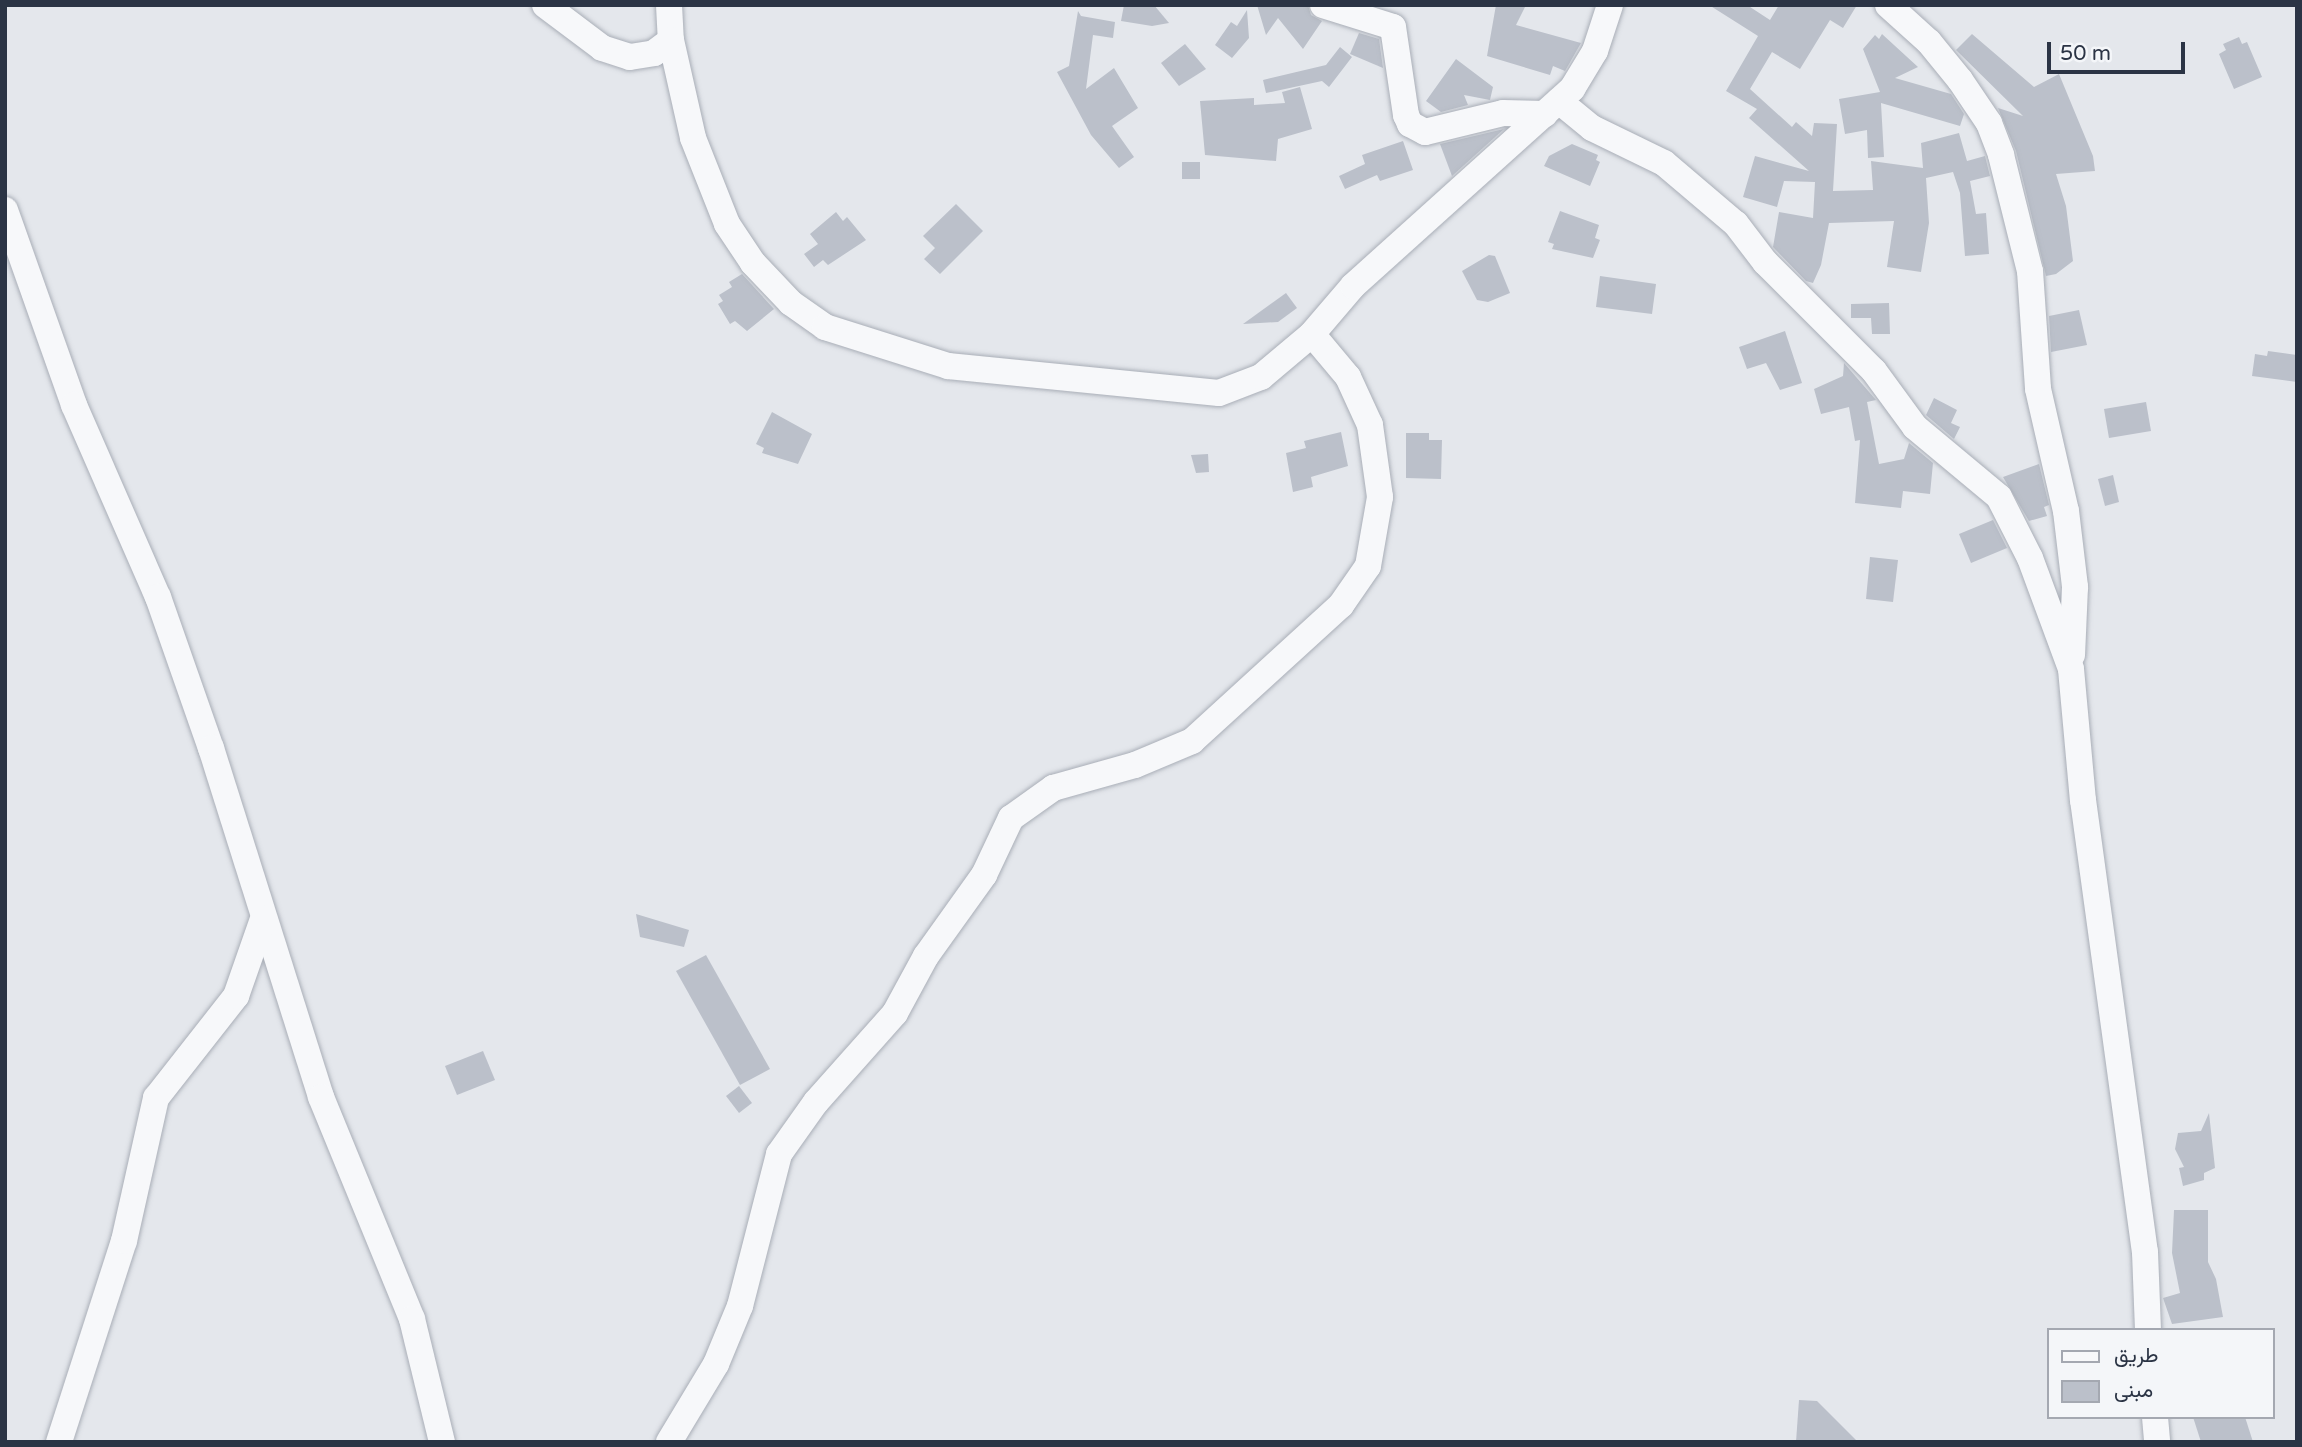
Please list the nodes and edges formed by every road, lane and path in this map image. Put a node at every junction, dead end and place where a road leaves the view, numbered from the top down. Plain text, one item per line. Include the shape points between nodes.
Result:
1 (545, 5) edge
2 (668, 5) edge
3 (1323, 5) edge
4 (1610, 5) edge
5 (1888, 5) edge
6 (671, 40) junction
7 (1552, 108) junction
8 (5, 210) edge
9 (1312, 334) junction
10 (2071, 669) junction
11 (263, 919) junction
12 (2148, 1328) edge
13 (2155, 1419) edge
14 (59, 1442) edge
15 (442, 1442) edge
16 (669, 1442) edge
17 (2157, 1442) edge

1 - 6 street via 602,48 630,57 654,53
2 - 6 street
3 - 7 street via 1394,27 1406,115 1410,124 1425,132 1503,113
4 - 7 street via 1595,51 1572,89
5 - 10 street via 1929,42 1960,79 1989,123 2001,155 2030,271 2038,389 2066,511 2075,587
6 - 9 street via 693,138 727,225 791,303 825,327 948,366 1219,393 1261,377
7 - 9 street via 1353,286
7 - 10 street via 1664,163 1704,194 1874,370 1915,427 1999,497 2030,558
8 - 11 street via 74,405 158,597 234,814
9 - 16 street via 1348,377 1370,425 1380,497 1368,566 1341,605 1192,741 1135,765 1053,788 1011,818 984,875 926,956 895,1013 816,1102 779,1154 740,1306 716,1364
10 - 12 street via 2083,800 2145,1252
11 - 14 street via 236,996 156,1098 124,1241
11 - 15 street via 321,1097 412,1319
13 - 17 street

